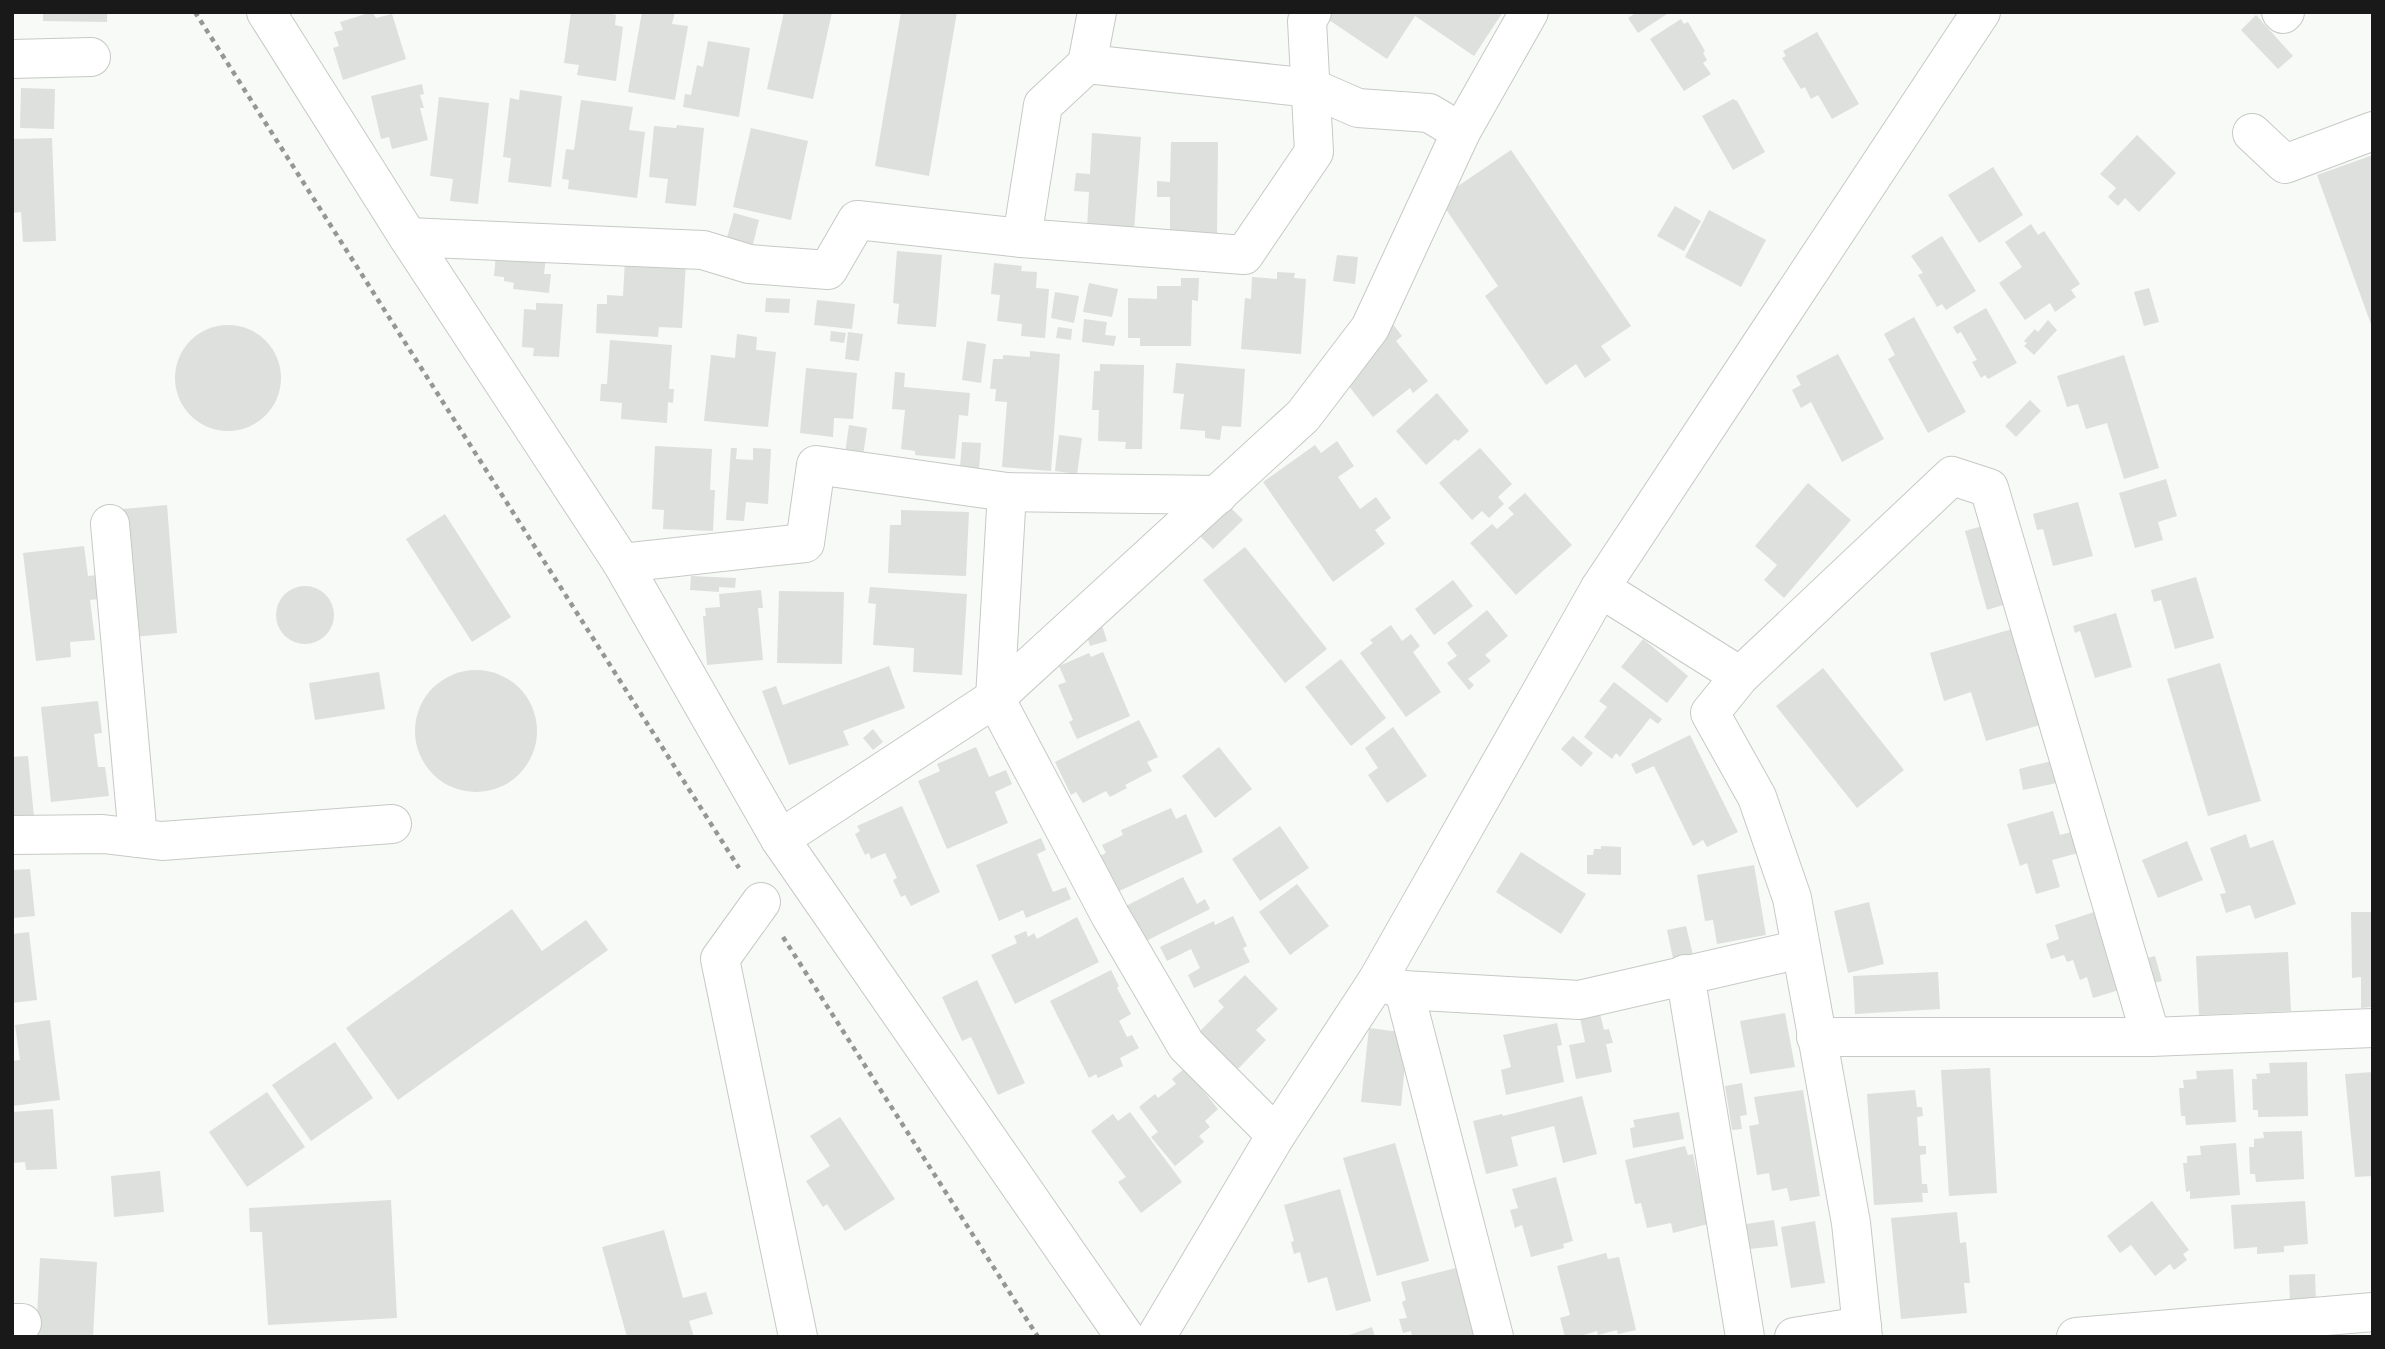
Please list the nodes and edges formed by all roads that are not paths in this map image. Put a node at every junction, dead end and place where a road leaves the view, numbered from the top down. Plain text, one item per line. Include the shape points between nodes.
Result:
1 (266, 12) edge
2 (1097, 12) edge
3 (1312, 12) edge
4 (1529, 12) edge
5 (1981, 12) edge
6 (91, 57) dead end
7 (12, 59) edge
8 (1087, 64) junction
9 (1312, 88) junction
10 (2373, 131) edge
11 (1461, 132) junction
12 (2252, 133) dead end
13 (408, 237) junction
14 (1022, 239) junction
15 (1007, 492) junction
16 (1218, 495) junction
17 (110, 524) dead end
18 (622, 563) junction
19 (1600, 588) junction
20 (1740, 676) junction
21 (995, 698) junction
22 (392, 824) dead end
23 (12, 835) edge
24 (138, 838) junction
25 (780, 839) junction
26 (761, 902) road end
27 (1801, 949) junction
28 (1685, 974) junction
29 (1391, 985) junction
30 (2373, 1028) edge
31 (1816, 1037) junction
32 (2151, 1037) junction
33 (1276, 1135) junction
34 (2373, 1312) edge
35 (1862, 1331) edge
36 (798, 1337) edge
37 (1125, 1337) edge
38 (1156, 1337) edge
39 (1494, 1337) edge
40 (1745, 1337) edge
41 (1794, 1337) edge
42 (2076, 1337) edge

1 - 13 street
2 - 8 street
3 - 9 street via 1307,21
4 - 11 street
5 - 19 street
6 - 7 street
8 - 9 street
8 - 14 street via 1043,105
9 - 11 street via 1358,108 1429,114
9 - 14 street via 1314,152 1244,255
10 - 12 street via 2285,164
11 - 16 street via 1370,328 1303,416
13 - 14 street via 703,250 749,264 828,270 857,220
13 - 18 street
15 - 16 street
15 - 18 street via 816,465 805,543
15 - 21 street
16 - 21 street
17 - 24 street
18 - 25 street
19 - 20 street
19 - 29 street
20 - 27 street via 1710,713 1756,797 1792,898
20 - 32 street via 1952,476 1989,488
21 - 25 street
21 - 33 street via 1110,915 1186,1045
22 - 24 street via 162,841
23 - 24 street
25 - 37 street
26 - 36 street via 720,959
27 - 28 street
27 - 31 street
28 - 29 street via 1580,1000
28 - 40 street
29 - 33 street
29 - 39 street
30 - 32 street
31 - 32 street
31 - 35 street via 1851,1223
33 - 38 street
34 - 42 street
35 - 41 street

